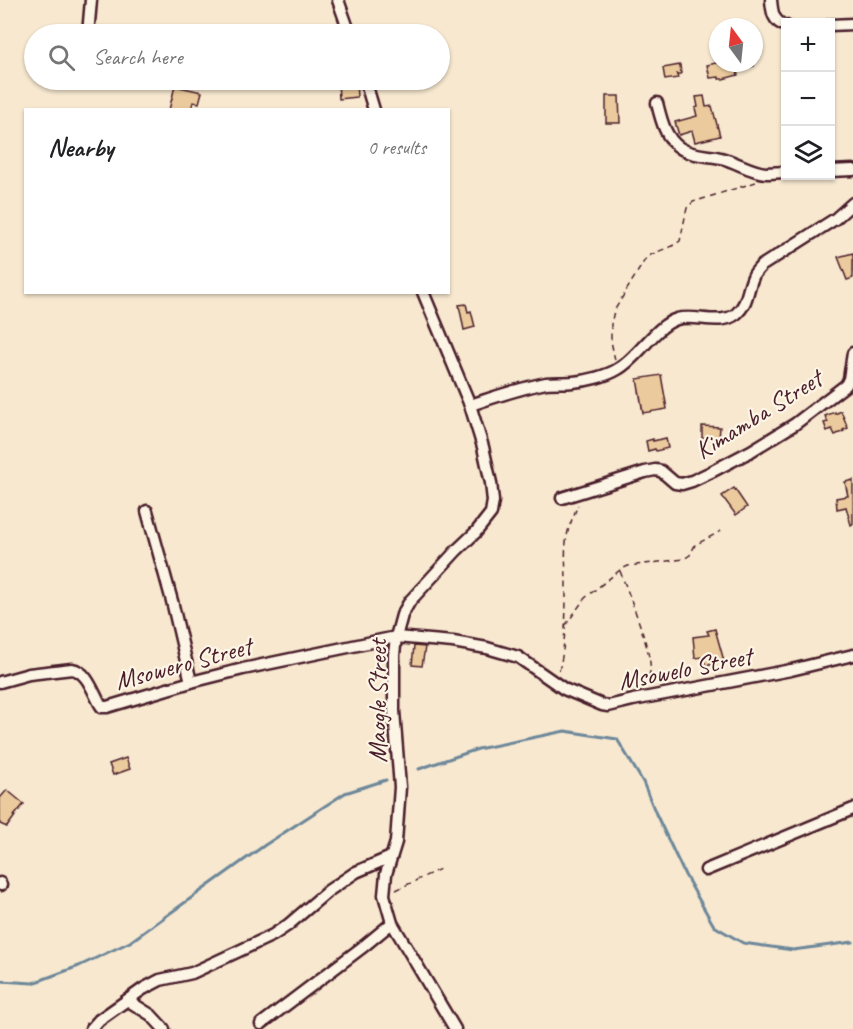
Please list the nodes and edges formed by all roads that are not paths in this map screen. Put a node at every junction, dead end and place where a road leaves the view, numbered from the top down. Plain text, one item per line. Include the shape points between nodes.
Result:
1 (91, 0) edge
2 (338, 0) edge
3 (771, 0) edge
4 (89, 24) edge
5 (346, 24) edge
6 (853, 24) edge
7 (781, 25) edge
8 (835, 25) edge
9 (367, 90) edge
10 (657, 103) dead end
11 (373, 108) edge
12 (853, 170) edge
13 (835, 171) edge
14 (781, 172) edge
15 (853, 203) edge
16 (424, 294) edge
17 (853, 353) edge
18 (470, 405) junction
19 (562, 498) dead end
20 (147, 511) dead end
21 (396, 637) junction
22 (853, 655) edge
23 (0, 682) edge
24 (191, 682) junction
25 (853, 809) edge
26 (391, 857) junction
27 (706, 870) dead end
28 (392, 923) junction
29 (127, 1000) junction
30 (261, 1024) dead end
31 (91, 1029) edge
32 (164, 1029) edge
33 (454, 1029) edge

1 - 4 street
2 - 5 street
3 - 7 street via 774,19
6 - 8 street
9 - 11 street
10 - 14 street via 664,129 680,148 749,169
12 - 13 street
15 - 18 street via 835,219 761,266 753,274 746,301 733,316 675,320 617,370 588,380 524,388
16 - 18 street, Maogle Street
17 - 19 street, Kimamba Street via 846,385 795,424 711,472 682,484 669,480 661,471 645,472
18 - 21 street, Maogle Street via 491,483 491,513 410,601
20 - 24 street
21 - 22 street, Msowelo Street via 453,642 518,657 564,689 608,706
21 - 24 street, Msowero Street
21 - 26 street, Maogle Street via 394,711 400,787 396,842
23 - 24 street, Msowero Street via 29,674 79,670 100,704 107,707
25 - 27 street
26 - 28 street, Maogle Street via 384,895
26 - 29 street via 356,872 273,935 192,974 160,980
28 - 30 street
28 - 33 street, Maogle Street
29 - 31 street
29 - 32 street

